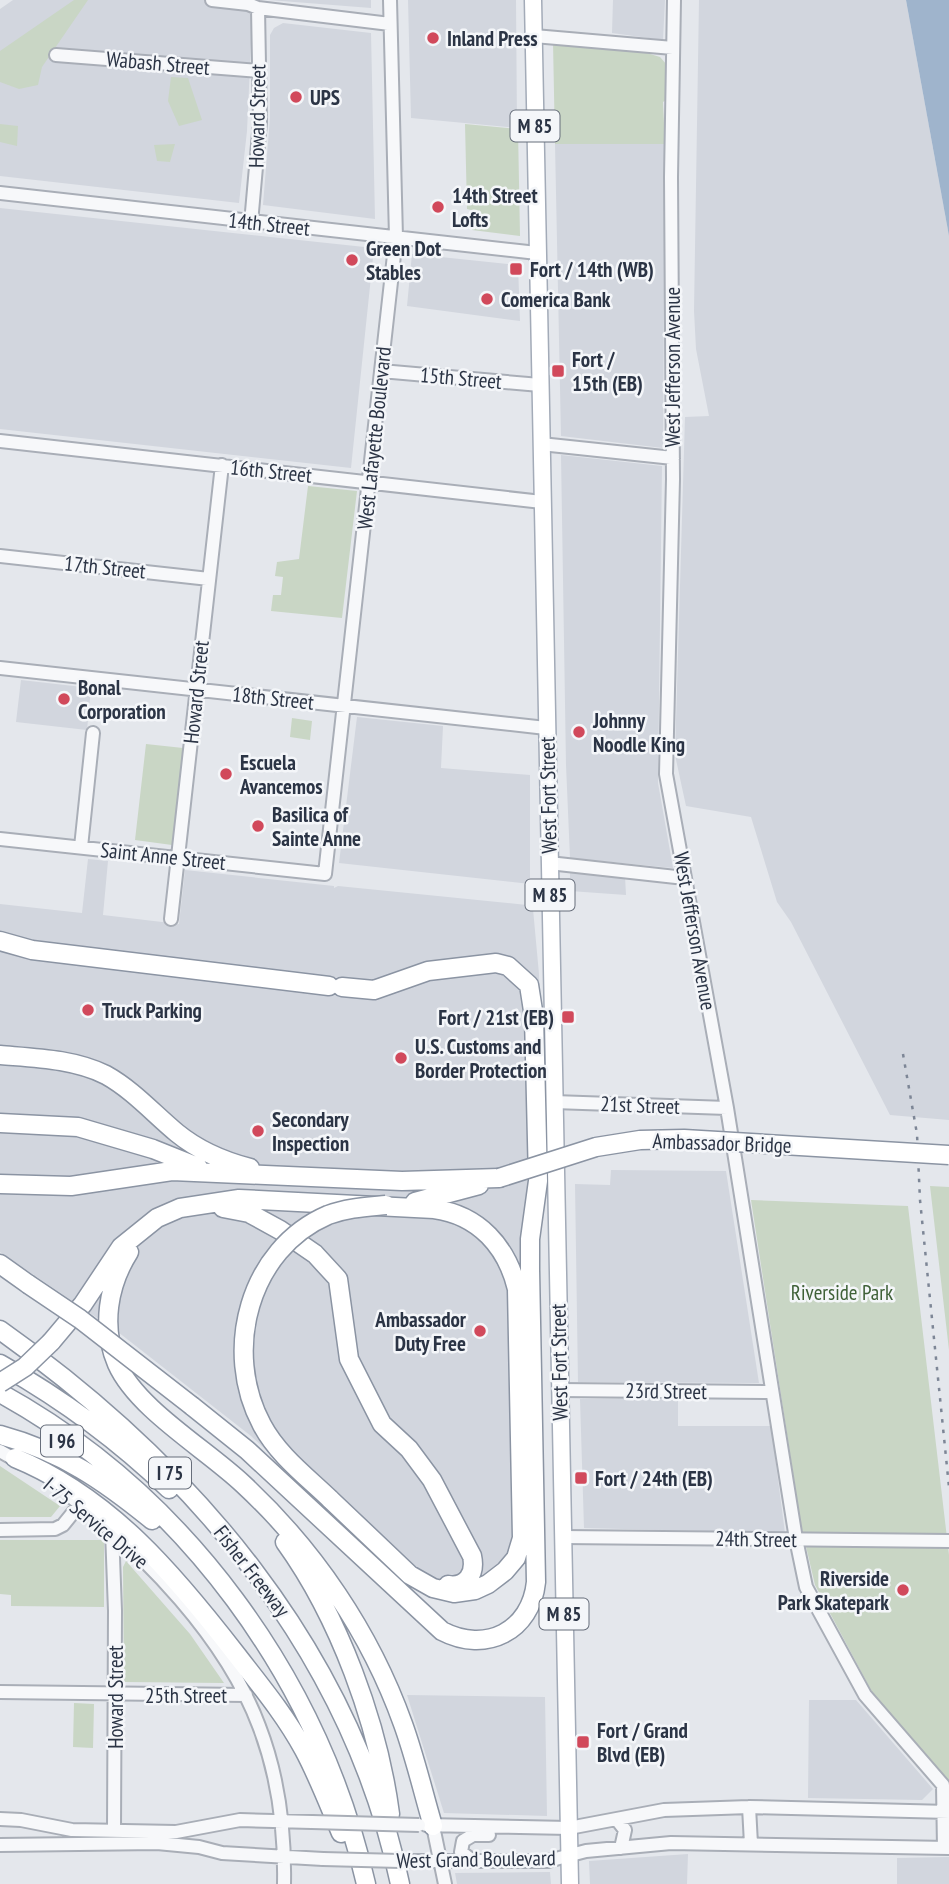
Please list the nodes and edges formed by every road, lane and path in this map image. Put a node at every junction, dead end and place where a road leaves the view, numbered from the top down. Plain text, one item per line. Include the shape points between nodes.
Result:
1 (212, 0) edge
2 (390, 0) edge
3 (533, 0) edge
4 (674, 0) edge
5 (258, 8) junction
6 (390, 24) junction
7 (534, 36) junction
8 (673, 48) junction
9 (57, 55) dead end
10 (259, 71) junction
11 (0, 193) edge
12 (251, 223) junction
13 (396, 237) junction
14 (537, 253) junction
15 (381, 371) junction
16 (540, 385) junction
17 (0, 441) edge
18 (541, 444) junction
19 (673, 458) junction
20 (222, 465) junction
21 (369, 481) junction
22 (542, 502) junction
23 (0, 556) edge
24 (209, 579) junction
25 (0, 668) edge
26 (197, 690) junction
27 (344, 706) junction
28 (546, 727) junction
29 (93, 733) dead end
30 (0, 839) edge
31 (80, 847) junction
32 (178, 858) junction
33 (549, 863) junction
34 (326, 874) joint
35 (685, 878) junction
36 (171, 919) dead end
37 (0, 941) edge
38 (0, 1055) edge
39 (554, 1102) junction
40 (727, 1108) junction
41 (0, 1123) edge
42 (949, 1155) edge
43 (226, 1174) junction
44 (281, 1175) junction
45 (499, 1178) junction
46 (0, 1184) edge
47 (192, 1205) junction
48 (145, 1227) junction
49 (0, 1264) edge
50 (0, 1270) edge
51 (28, 1283) junction
52 (5, 1332) edge
53 (0, 1364) edge
54 (0, 1383) edge
55 (560, 1390) junction
56 (772, 1391) junction
57 (0, 1393) edge
58 (0, 1406) edge
59 (0, 1435) edge
60 (190, 1440) junction
61 (7, 1455) edge
62 (122, 1478) junction
63 (334, 1496) junction
64 (80, 1504) junction
65 (0, 1530) edge
66 (112, 1531) junction
67 (563, 1537) junction
68 (796, 1539) junction
69 (949, 1541) edge
70 (135, 1552) junction
71 (114, 1563) junction
72 (218, 1578) junction
73 (276, 1600) junction
74 (0, 1692) edge
75 (115, 1694) junction
76 (246, 1695) junction
77 (749, 1807) junction
78 (947, 1811) edge
79 (0, 1819) edge
80 (618, 1821) junction
81 (280, 1822) junction
82 (426, 1825) junction
83 (569, 1828) junction
84 (545, 1829) junction
85 (114, 1830) junction
86 (88, 1837) junction
87 (751, 1844) junction
88 (0, 1845) edge
89 (946, 1847) edge
90 (621, 1848) junction
91 (569, 1856) junction
92 (284, 1857) junction
93 (441, 1861) junction
94 (473, 1861) junction
95 (284, 1884) edge
96 (365, 1884) edge
97 (400, 1884) edge
98 (445, 1884) edge
99 (570, 1884) edge

1 - 5 street
2 - 6 street, West Lafayette Boulevard
3 - 7 main road, West Fort Street / M 85
4 - 8 street, West Jefferson Avenue
5 - 6 street
5 - 10 street, Howard Street
6 - 13 street, West Lafayette Boulevard
7 - 8 street
7 - 14 main road, West Fort Street / M 85
8 - 19 street, West Jefferson Avenue
9 - 10 street, Wabash Street
10 - 12 street, Howard Street via 260,122
11 - 12 street, 14th Street
12 - 13 street, 14th Street
13 - 14 street, 14th Street
13 - 15 street, West Lafayette Boulevard
14 - 16 main road, West Fort Street / M 85
15 - 16 street, 15th Street
15 - 21 street, West Lafayette Boulevard
16 - 18 main road, West Fort Street / M 85
17 - 20 street, 16th Street
18 - 19 street
18 - 22 main road, West Fort Street / M 85
19 - 35 street, West Jefferson Avenue via 666,774
20 - 21 street, 16th Street
20 - 24 street, Howard Street
21 - 22 street, 16th Street
21 - 27 street, West Lafayette Boulevard
22 - 28 main road, West Fort Street / M 85
23 - 24 street, 17th Street
24 - 26 street, Howard Street
25 - 26 street, 18th Street
26 - 27 street, 18th Street
26 - 32 street, Howard Street
27 - 28 street, 18th Street
27 - 34 street, West Lafayette Boulevard
28 - 33 main road, West Fort Street / M 85
29 - 31 street
30 - 31 street, Saint Anne Street
31 - 32 street, Saint Anne Street
32 - 34 street, Saint Anne Street
32 - 36 street, Howard Street
33 - 35 street
33 - 39 main road, West Fort Street / M 85
35 - 40 street, West Jefferson Avenue
37 - 51 highway, bridge via 32,950 373,990 428,971 500,963 529,985 534,1017 538,1181 530,1239 536,1582 531,1605 519,1622 500,1635 470,1640 434,1625 223,1429
38 - 44 highway via 88,1068 115,1081 205,1152
39 - 40 street, 21st Street
39 - 55 main road, West Fort Street / M 85
40 - 56 street, West Jefferson Avenue
41 - 43 highway via 69,1126
42 - 45 highway, Ambassador Bridge, bridge via 640,1140 596,1147
43 - 44 highway
43 - 46 highway via 172,1171 71,1186
44 - 45 highway via 402,1181
45 - 63 highway, bridge via 413,1203 331,1214 289,1241 263,1274 244,1325 244,1371 251,1399 284,1456
47 - 48 highway via 166,1213
47 - 63 highway via 249,1213 315,1254 338,1279 349,1359 382,1424 409,1449 442,1494 472,1556 471,1574 454,1586 428,1576
47 - 63 highway via 239,1199 449,1211 484,1230 511,1268 519,1303 522,1484 522,1538 513,1563 501,1576 475,1590 454,1593 433,1588 410,1575
48 - 54 highway, bridge via 121,1247 51,1342
48 - 60 highway via 114,1283 108,1316 110,1341 129,1385
49 - 51 highway
50 - 51 highway
52 - 73 highway, Fisher Freeway / I 75 via 92,1400 163,1466
53 - 73 highway via 65,1404 140,1462
55 - 56 street, 23rd Street
55 - 67 main road, West Fort Street / M 85
56 - 68 street, West Jefferson Avenue
57 - 62 highway, Fisher Freeway / I 75 via 57,1428
58 - 62 highway, I 96
59 - 72 highway via 95,1475
60 - 82 highway via 278,1519 339,1597 374,1657 404,1725
60 - 97 highway via 284,1542 333,1624 382,1766
61 - 64 street, I-75 Service Drive
61 - 96 highway via 46,1472 123,1525 199,1606 294,1732
62 - 72 highway, Fisher Freeway / I 75
64 - 65 street via 55,1529
64 - 66 street, I-75 Service Drive
66 - 70 street, I-75 Service Drive
66 - 71 street, Howard Street
67 - 68 street, 24th Street
67 - 83 main road, West Fort Street / M 85
68 - 69 street, 24th Street
68 - 78 street, West Jefferson Avenue via 806,1587 865,1695 943,1785
70 - 71 street via 122,1554
70 - 76 street, I-75 Service Drive via 184,1606
71 - 75 street, Howard Street
72 - 96 highway, Fisher Freeway / I 75 via 259,1633 306,1712 341,1797
73 - 97 highway, Fisher Freeway / I 75 via 318,1665 353,1735
74 - 75 street, 25th Street
75 - 76 street, 25th Street
75 - 85 street, Howard Street
76 - 81 street via 269,1755
77 - 78 street, West Grand Boulevard
77 - 80 street, West Grand Boulevard via 664,1810
77 - 87 street
78 - 89 street, West Jefferson Avenue
79 - 86 street, West Grand Boulevard
80 - 83 street, West Grand Boulevard
80 - 90 street via 625,1830
81 - 82 street, West Grand Boulevard, bridge
81 - 85 street, West Grand Boulevard via 240,1820 176,1832
81 - 92 street
82 - 84 street, West Grand Boulevard
82 - 93 street
83 - 84 street, West Grand Boulevard
83 - 91 main road, West Fort Street / M 85
84 - 94 street via 469,1837 460,1849
85 - 86 street, West Grand Boulevard
86 - 88 street, West Grand Boulevard
86 - 92 street, West Grand Boulevard
87 - 89 street, West Grand Boulevard
87 - 90 street, West Grand Boulevard
90 - 91 street, West Grand Boulevard
91 - 94 street, West Grand Boulevard via 548,1861
91 - 99 main road, West Fort Street / M 85
92 - 93 street, West Grand Boulevard, bridge
92 - 95 street
93 - 94 street, West Grand Boulevard
93 - 98 street

